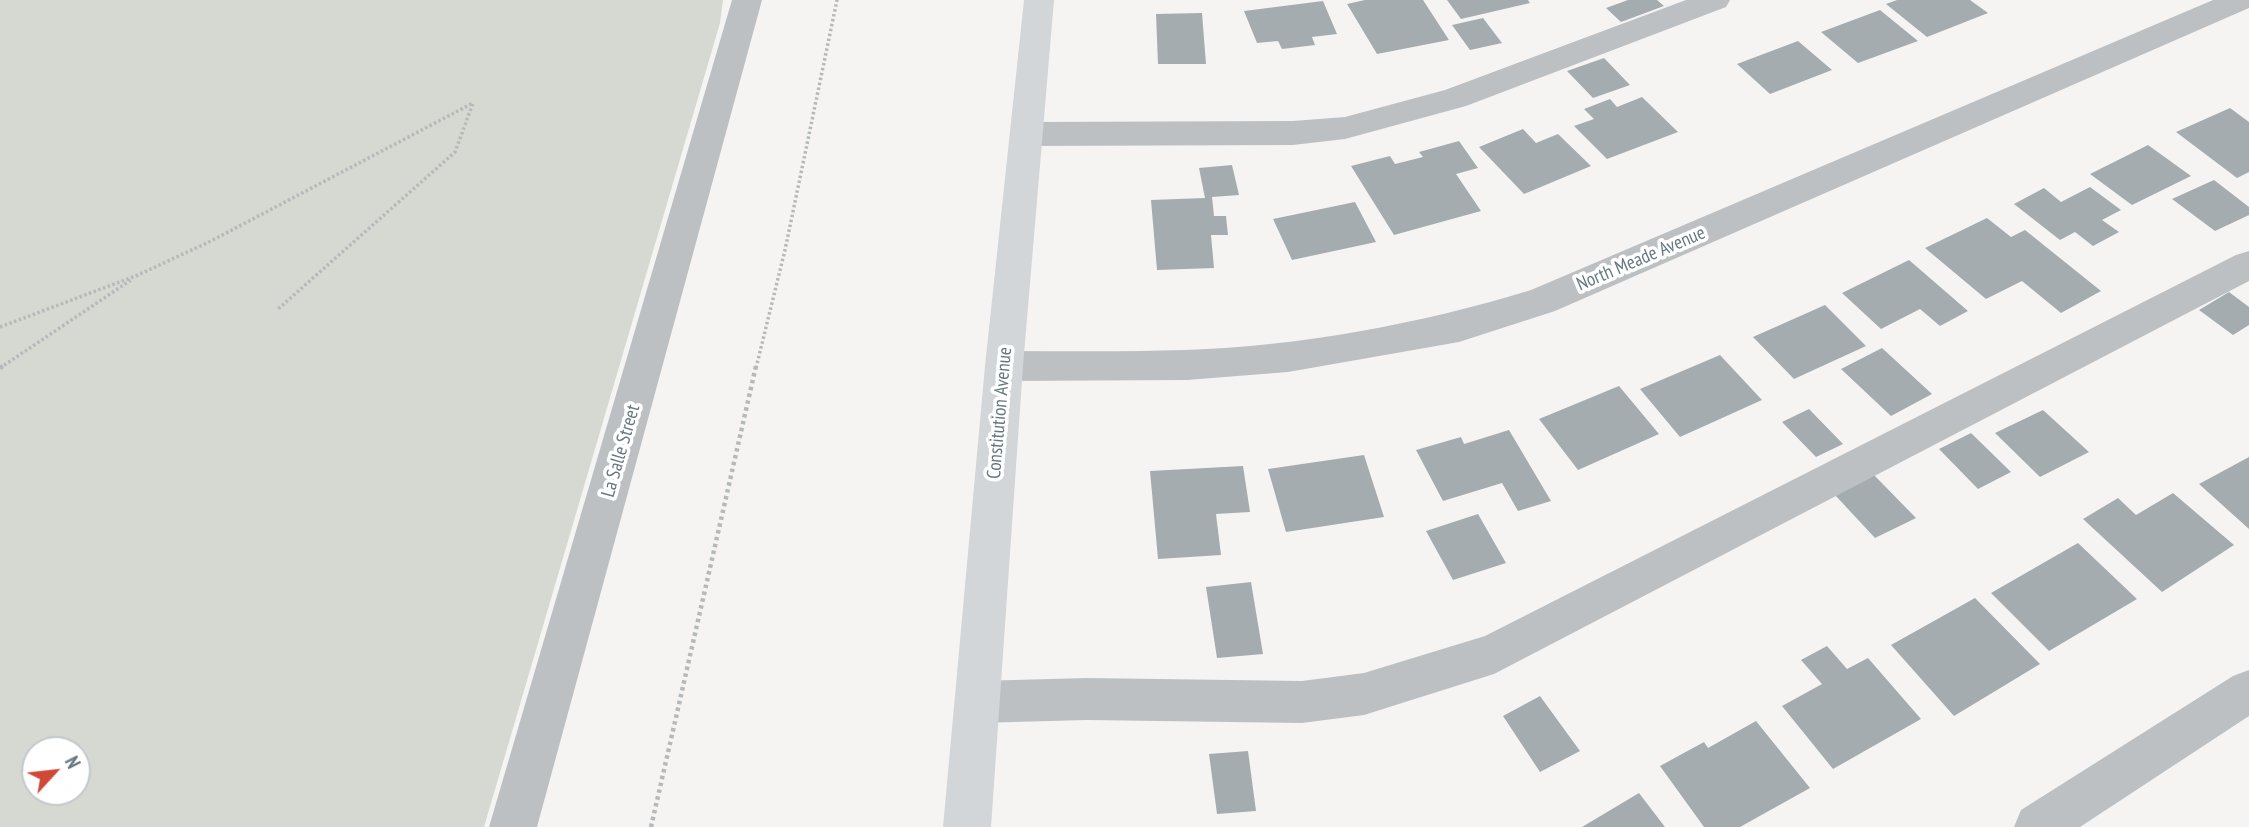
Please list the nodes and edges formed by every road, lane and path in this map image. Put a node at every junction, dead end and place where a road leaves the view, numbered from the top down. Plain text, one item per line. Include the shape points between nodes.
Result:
1 (747, 0) edge
2 (837, 0) edge
3 (1039, 0) edge
4 (1715, 0) edge
5 (2240, 0) edge
6 (1026, 134) junction
7 (2249, 265) edge
8 (138, 275) junction
9 (277, 310) dead end
10 (0, 327) edge
11 (1004, 366) junction
12 (0, 368) edge
13 (2249, 691) edge
14 (977, 702) junction
15 (513, 827) edge
16 (651, 827) edge
17 (967, 827) edge
18 (2038, 827) edge

1 - 15 street, La Salle Street
2 - 16 path via 785,250
3 - 6 main road, Constitution Avenue
4 - 6 street via 1455,98 1345,128 1293,133
5 - 11 street, North Meade Avenue via 1542,301 1459,327 1288,357 1187,365
6 - 11 main road, Constitution Avenue
7 - 14 street via 1494,654 1364,694 1302,702
8 - 9 path via 211,242 473,103 455,152
8 - 10 path
8 - 12 path
11 - 14 main road, Constitution Avenue
13 - 18 street
14 - 17 main road, Constitution Avenue

